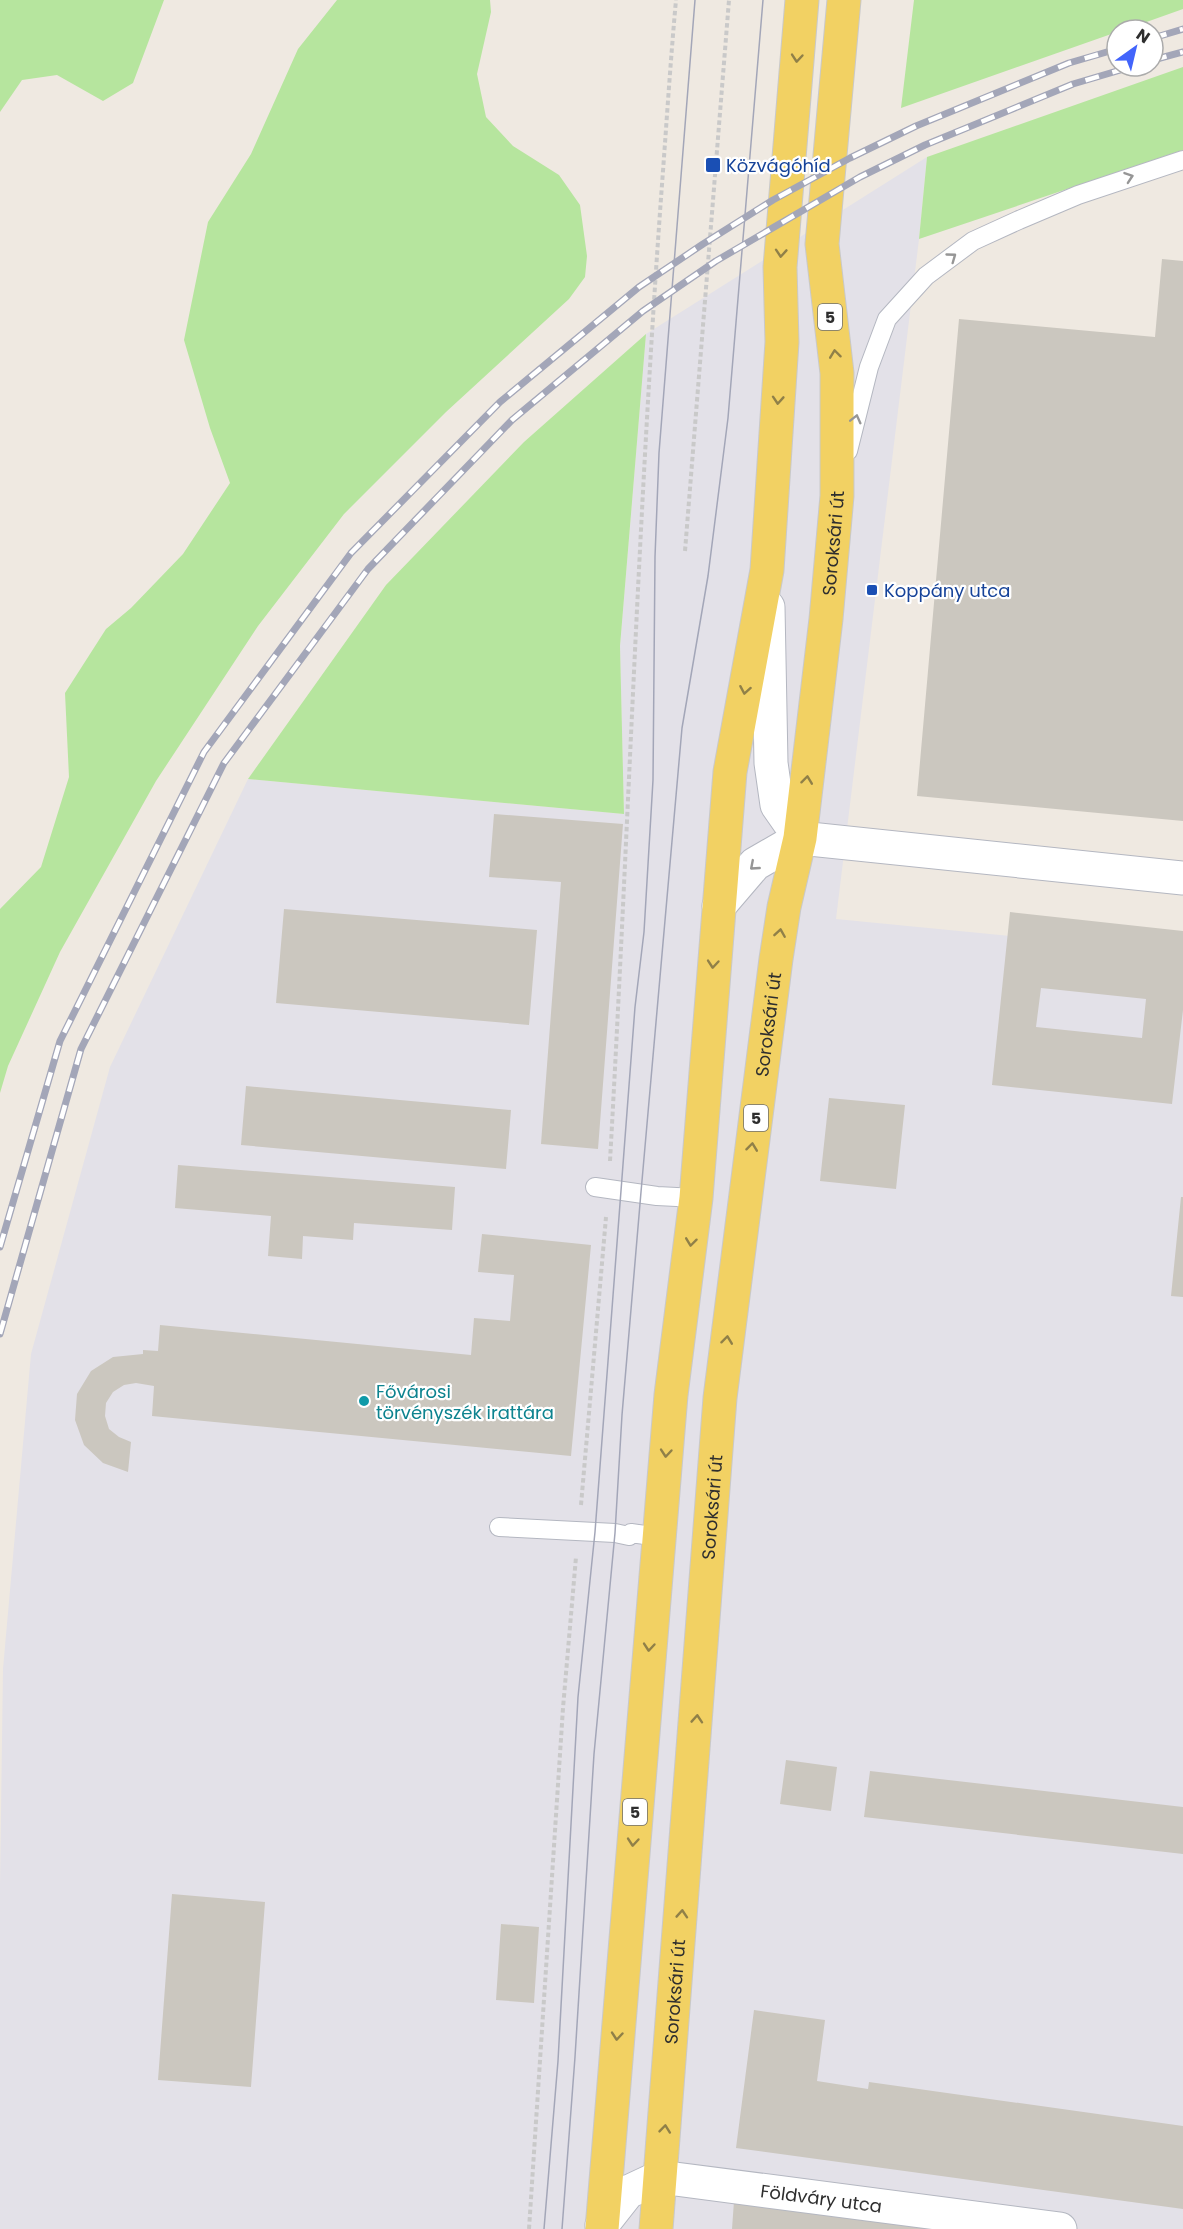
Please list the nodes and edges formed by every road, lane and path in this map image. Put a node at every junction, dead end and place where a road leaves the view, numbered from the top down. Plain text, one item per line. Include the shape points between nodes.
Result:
1 (676, 0) edge
2 (729, 0) edge
3 (802, 0) edge
4 (844, 0) edge
5 (1183, 160) edge
6 (837, 496) junction
7 (685, 551) dead end
8 (767, 570) junction
9 (800, 838) junction
10 (1183, 878) edge
11 (719, 906) junction
12 (602, 1188) junction
13 (696, 1198) junction
14 (499, 1527) dead end
15 (578, 1531) junction
16 (659, 1537) junction
17 (660, 2177) junction
18 (602, 2227) edge
19 (529, 2229) edge
20 (656, 2229) edge
21 (1060, 2229) edge

1 - 12 path via 649,365 623,930
2 - 7 path
3 -> 8 main road, 5 via 780,267 782,342
6 -> 4 main road, Soroksári út / 5 via 837,373 822,244
6 -> 5 lane via 869,367 887,319 926,276 973,241 1019,220 1078,195
9 -> 6 main road, Soroksári út / 5
8 - 9 street via 771,763 777,805
8 -> 11 main road, 5 via 730,772
9 - 10 street
9 -> 11 street via 754,864
17 -> 9 main road, Soroksári út / 5 via 720,1398 776,959
11 -> 13 main road, 5
12 - 13 lane
12 - 15 path
13 -> 16 main road, 5 via 671,1395
14 - 15 lane
15 - 16 lane
15 - 19 path
16 -> 18 main road, 5
17 - 18 street via 628,2192
17 - 20 main road, Soroksári út / 5
17 - 21 street, Földváry utca

